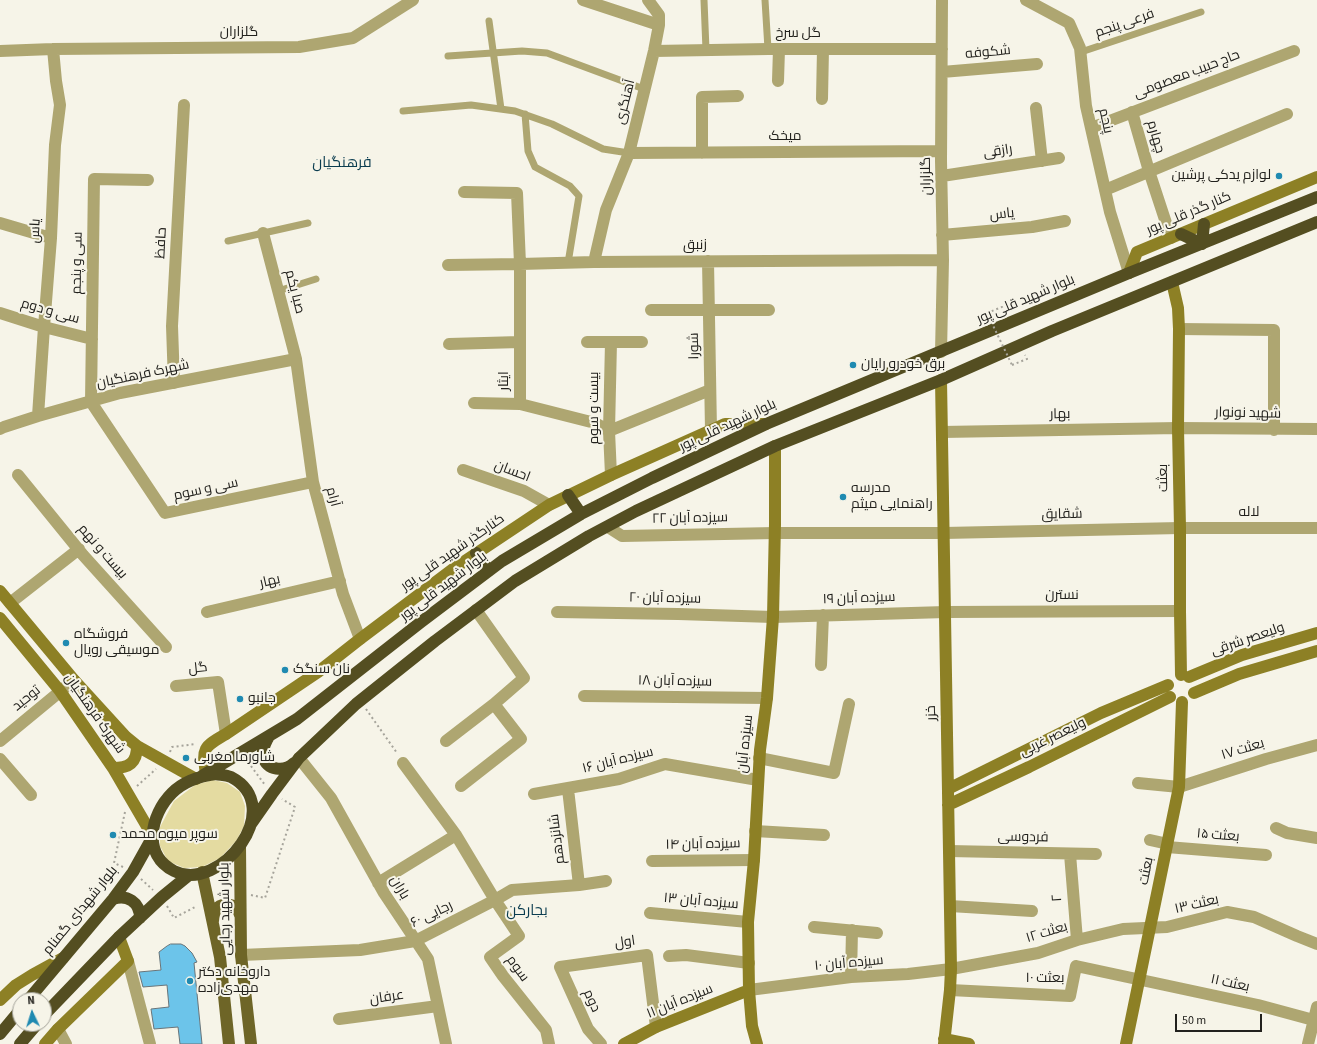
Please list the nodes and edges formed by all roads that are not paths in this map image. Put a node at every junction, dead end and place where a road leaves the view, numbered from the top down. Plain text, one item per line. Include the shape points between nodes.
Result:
1 (413, 0) edge
2 (583, 0) edge
3 (648, 0) edge
4 (704, 0) edge
5 (765, 0) edge
6 (942, 0) edge
7 (1033, 1) edge
8 (1201, 12) dead end
9 (489, 21) dead end
10 (659, 25) junction
11 (53, 49) junction
12 (773, 49) junction
13 (823, 49) junction
14 (942, 49) junction
15 (706, 50) junction
16 (654, 51) junction
17 (1294, 51) dead end
18 (0, 52) edge
19 (1081, 52) junction
20 (494, 53) junction
21 (448, 56) dead end
22 (1037, 64) dead end
23 (942, 72) junction
24 (778, 81) dead end
25 (644, 89) junction
26 (738, 96) dead end
27 (822, 98) dead end
28 (184, 105) dead end
29 (1036, 108) dead end
30 (501, 109) junction
31 (403, 111) dead end
32 (1132, 112) junction
33 (525, 114) junction
34 (1287, 114) dead end
35 (1091, 128) junction
36 (941, 151) junction
37 (702, 153) junction
38 (629, 154) junction
39 (1059, 158) dead end
40 (1042, 161) junction
41 (1149, 171) junction
42 (942, 176) junction
43 (1317, 177) edge
44 (148, 180) dead end
45 (1105, 190) junction
46 (464, 192) dead end
47 (1317, 197) edge
48 (1065, 221) dead end
49 (1317, 222) edge
50 (0, 223) edge
51 (308, 223) dead end
52 (1204, 224) junction
53 (263, 233) junction
54 (942, 235) junction
55 (1176, 236) junction
56 (51, 238) junction
57 (228, 241) dead end
58 (1202, 244) junction
59 (942, 260) junction
60 (708, 261) junction
61 (594, 262) junction
62 (568, 263) junction
63 (520, 264) junction
64 (448, 265) dead end
65 (1129, 273) junction
66 (316, 279) dead end
67 (1172, 282) junction
68 (278, 291) junction
69 (651, 310) dead end
70 (709, 310) junction
71 (769, 310) dead end
72 (0, 313) edge
73 (44, 326) junction
74 (1179, 329) junction
75 (92, 339) junction
76 (520, 342) junction
77 (587, 342) dead end
78 (611, 342) junction
79 (642, 342) dead end
80 (449, 344) dead end
81 (941, 352) junction
82 (296, 359) junction
83 (941, 380) junction
84 (174, 383) junction
85 (710, 390) junction
86 (91, 402) junction
87 (474, 403) dead end
88 (520, 404) junction
89 (38, 416) junction
90 (766, 424) junction
91 (1, 426) edge
92 (1178, 428) junction
93 (1317, 429) edge
94 (711, 430) junction
95 (1274, 430) junction
96 (609, 431) junction
97 (942, 432) junction
98 (775, 446) junction
99 (463, 470) dead end
100 (18, 474) dead end
101 (610, 474) junction
102 (313, 482) junction
103 (568, 495) junction
104 (549, 505) junction
105 (581, 514) junction
106 (608, 527) junction
107 (1180, 528) junction
108 (1317, 528) edge
109 (775, 533) junction
110 (944, 533) junction
111 (79, 549) junction
112 (476, 553) junction
113 (489, 571) junction
114 (340, 581) junction
115 (0, 591) edge
116 (10, 603) junction
117 (476, 610) junction
118 (1180, 611) junction
119 (207, 612) dead end
120 (557, 612) dead end
121 (946, 612) junction
122 (823, 615) junction
123 (773, 617) junction
124 (0, 618) edge
125 (1317, 633) edge
126 (360, 639) junction
127 (166, 647) dead end
128 (1317, 651) edge
129 (821, 665) dead end
130 (1185, 676) junction
131 (74, 680) junction
132 (1168, 685) junction
133 (176, 686) dead end
134 (60, 691) junction
135 (1194, 693) junction
136 (584, 696) dead end
137 (1170, 697) junction
138 (766, 698) junction
139 (1182, 702) junction
140 (494, 704) junction
141 (849, 704) dead end
142 (226, 734) junction
143 (1054, 736) junction
144 (268, 738) junction
145 (0, 741) edge
146 (446, 741) dead end
147 (1317, 745) edge
148 (137, 746) junction
149 (1062, 750) junction
150 (759, 758) junction
151 (0, 759) edge
152 (298, 759) junction
153 (403, 763) road end
154 (113, 768) junction
155 (201, 776) junction
156 (758, 780) junction
157 (1138, 783) dead end
158 (460, 786) dead end
159 (1179, 787) junction
160 (568, 789) junction
161 (948, 789) junction
162 (534, 794) dead end
163 (31, 795) dead end
164 (948, 805) junction
165 (251, 824) junction
166 (1276, 828) dead end
167 (755, 831) junction
168 (456, 835) junction
169 (824, 835) dead end
170 (152, 836) junction
171 (1317, 838) edge
172 (1150, 840) dead end
173 (1167, 845) junction
174 (240, 846) junction
175 (949, 851) junction
176 (1070, 854) junction
177 (1096, 854) dead end
178 (1266, 855) dead end
179 (652, 860) dead end
180 (754, 860) junction
181 (202, 872) junction
182 (189, 874) junction
183 (606, 881) dead end
184 (378, 882) junction
185 (579, 885) junction
186 (113, 899) junction
187 (495, 900) junction
188 (950, 906) junction
189 (1032, 911) dead end
190 (650, 913) dead end
191 (240, 915) junction
192 (140, 918) junction
193 (213, 922) junction
194 (748, 922) junction
195 (814, 927) dead end
196 (1151, 927) junction
197 (852, 930) junction
198 (877, 933) dead end
199 (119, 936) junction
200 (1076, 940) junction
201 (415, 941) junction
202 (1317, 944) edge
203 (241, 955) junction
204 (669, 956) dead end
205 (63, 958) junction
206 (128, 961) junction
207 (749, 963) junction
208 (560, 967) joint
209 (951, 969) junction
210 (851, 977) junction
211 (1139, 980) junction
212 (749, 990) junction
213 (950, 990) junction
214 (35, 992) edge
215 (0, 1000) edge
216 (438, 1006) junction
217 (52, 1007) edge
218 (1317, 1007) edge
219 (339, 1019) dead end
220 (12, 1020) edge
221 (1316, 1020) edge
222 (656, 1027) junction
223 (58, 1029) junction
224 (30, 1032) edge
225 (0, 1034) edge
226 (944, 1042) edge
227 (20, 1044) edge
228 (45, 1044) edge
229 (66, 1044) edge
230 (150, 1044) edge
231 (229, 1044) edge
232 (251, 1044) edge
233 (446, 1044) edge
234 (549, 1044) edge
235 (601, 1044) edge
236 (624, 1044) edge
237 (757, 1044) edge
238 (969, 1044) edge
239 (1126, 1044) edge
240 (1308, 1044) edge

1 - 11 street, گلزاران via 353,38 299,47
2 - 10 street
3 - 10 street via 659,15
4 - 15 lane
5 - 12 lane
6 - 14 street, گلزاران
7 - 19 street, پنجم via 1069,23
8 - 19 lane, فرعی پنجم
9 - 20 lane
10 - 16 street, آهنگری
11 - 18 street, گلزاران
11 - 56 street, یاس via 60,105 55,145
12 - 13 street, گل سرخ
12 - 15 street, گل سرخ
12 - 24 street
13 - 14 street, گل سرخ
13 - 27 street
14 - 23 street, گلزاران
15 - 16 street, گل سرخ
16 - 25 street, آهنگری
17 - 32 street, حاج حبیب معصومی
19 - 35 street, پنجم via 1086,106
20 - 21 lane
20 - 25 lane via 546,53
20 - 30 lane
22 - 23 street, شکوفه
23 - 36 street, گلزاران
25 - 38 street, آهنگری
26 - 37 street via 702,97
28 - 84 street, حافظ via 172,326
29 - 40 street
30 - 31 lane via 471,105
30 - 33 lane
32 - 35 street, حاج حبیب معصومی
32 - 41 street, چهارم
33 - 38 lane via 603,149
33 - 62 lane via 528,152 535,167 570,186 579,196
34 - 41 street
35 - 45 street, پنجم
36 - 37 street, میخک
36 - 42 street, گلزاران
37 - 38 street, میخک
38 - 61 street, آهنگری via 606,210
39 - 40 street, رازقی
40 - 42 street, رازقی
41 - 45 street
41 - 55 street, چهارم
42 - 54 street, گلزاران
43 - 52 street, کنار گذر قلی پور
44 - 75 street, سی و پنجم via 94,179
45 - 65 street, پنجم
46 - 63 street, ایثار via 517,193
47 - 58 highway, بلوار شهید قلی پور
48 - 54 street, یاس via 1032,227
49 - 67 highway
50 - 56 street
51 - 53 lane
52 - 55 street, کنار گذر قلی پور
52 - 58 highway
53 - 57 lane
53 - 68 street, صبا یکم
54 - 59 street, گلزاران
55 - 58 highway
55 - 65 street, کنار گذر قلی پور via 1137,252
56 - 73 street, یاس
58 - 65 highway, بلوار شهید قلی پور
59 - 60 street, زنبق
59 - 81 street, گلزاران
60 - 61 street, زنبق
60 - 70 street, شورا
61 - 62 street, زنبق
62 - 63 street, زنبق
63 - 64 street, زنبق
63 - 76 street, ایثار
65 - 81 highway, بلوار شهید قلی پور
66 - 68 lane
67 - 74 street, بعثت via 1178,308
67 - 83 highway
68 - 82 street, صبا یکم
69 - 70 street
70 - 71 street
70 - 85 street, شورا
72 - 73 street, سی و دوم
73 - 75 street, سی و دوم
73 - 89 street, یاس
74 - 92 street, بعثت
74 - 95 street via 1274,330
75 - 86 street, سی و پنجم
76 - 80 street
76 - 88 street, ایثار
77 - 78 street
78 - 79 street
78 - 96 street, بیست و سوم
81 - 90 highway, بلوار شهید قلی پور
82 - 84 street, شهرک فرهنگیان
82 - 102 street, آرام
83 - 97 street, خزر
83 - 98 highway
84 - 86 street, شهرک فرهنگیان via 120,393
85 - 94 street, شورا
85 - 96 street
86 - 89 street, شهرک فرهنگیان
86 - 102 street, سی و سوم via 165,513
87 - 88 street
88 - 96 street, ایثار via 595,423
89 - 91 street, شهرک فرهنگیان
90 - 94 street, کنارگذر شهید قلی پور via 725,424
90 - 105 highway, بلوار شهید قلی پور
92 - 95 street, شهید نونوار
92 - 97 street, بهار
92 - 107 street, بعثت
93 - 95 street, شهید نونوار
94 - 101 street, کنارگذر شهید قلی پور
96 - 101 street, بیست و سوم
97 - 110 street, خزر
98 - 106 highway via 636,511
98 - 109 street, سیزده آبان
99 - 104 street, احسان via 524,491
100 - 111 street, بیست و نهم
101 - 103 street, کنارگذر شهید قلی پور
102 - 114 street, آرام
103 - 104 street, کنارگذر شهید قلی پور
103 - 105 highway
104 - 112 street, کنارگذر شهید قلی پور
105 - 113 highway, بلوار شهید قلی پور
106 - 109 street, سیزده آبان ۲۲ via 622,536
106 - 117 highway via 516,581
107 - 108 street, لاله
107 - 110 street, شقایق
107 - 118 street, بعثت
109 - 110 street, سیزده آبان ۲۲
109 - 123 street, سیزده آبان
110 - 121 street, خزر
111 - 116 street
111 - 127 street, بیست و نهم
112 - 113 highway
112 - 126 street, کنارگذر شهید قلی پور
113 - 144 highway, بلوار شهید قلی پور via 297,719
114 - 119 street, بهار
114 - 126 street, آرام
115 - 116 street, شهرک فرهنگیان
116 - 131 street, شهرک فرهنگیان
117 - 140 street via 524,678
117 - 152 highway via 360,700
118 - 121 street, نسترن
118 - 130 street, بعثت
120 - 123 street, سیزده آبان ۲۰
121 - 122 street, سیزده آبان ۱۹
121 - 161 street, خزر
122 - 123 street, سیزده آبان ۱۹
122 - 129 street
123 - 138 street, سیزده آبان
124 - 134 street, شهرک فرهنگیان
125 - 130 street, ولیعصر شرقی via 1242,655
126 - 142 street, کنارگذر شهید قلی پور via 318,672
128 - 135 street via 1239,674
130 - 132 street via 1176,676
130 - 135 street via 1193,682
131 - 134 street, توحید
131 - 148 street, شهرک فرهنگیان
132 - 137 street
132 - 143 street, ولیعصر غربی
133 - 142 street, گل via 218,682
134 - 145 street, توحید
134 - 154 street, شهرک فرهنگیان
135 - 139 street via 1187,701
136 - 138 street, سیزده آبان ۱۸
137 - 139 street
137 - 149 street, ولیعصر غربی
138 - 150 street, سیزده آبان
139 - 159 street, بعثت
140 - 146 street
140 - 158 street via 521,738
141 - 150 street via 834,773
142 - 155 street, کنارگذر شهید قلی پور via 211,742 206,748
143 - 149 street
143 - 161 street, ولیعصر غربی
144 - 152 highway via 263,755 266,763 273,768 290,767
144 - 155 highway, بلوار شهید قلی پور
147 - 159 street, بعثت ۱۷
148 - 154 street via 135,759 129,765
148 - 155 street, شهرک فرهنگیان
149 - 164 street, ولیعصر غربی
150 - 156 street, سیزده آبان
151 - 163 street
152 - 165 highway
152 - 184 street, باران via 331,798
153 - 168 street
154 - 170 street, شهرک فرهنگیان
155 - 165 highway via 216,774 230,777 242,785 250,797 253,810
155 - 170 highway via 172,794 158,812
156 - 160 street, سیزده آبان ۱۶ via 666,764 619,779
156 - 167 street, سیزده آبان
157 - 159 street
159 - 173 street, بعثت
160 - 162 street, سیزده آبان ۱۶
160 - 185 street, شانزدهم
161 - 164 street, خزر
164 - 175 street, خزر
165 - 174 highway
166 - 171 street via 1287,833
167 - 169 street
167 - 180 street, سیزده آبان
168 - 184 street
168 - 187 street
170 - 182 highway via 155,852 163,863 175,872
170 - 186 highway, بلوار شهدای گمنام
172 - 173 street, بعثت ۱۵
173 - 178 street, بعثت ۱۵
173 - 196 street, بعثت
174 - 181 highway via 224,862
174 - 191 main road, بلوار شهید رجایی
175 - 176 street, فردوسی
175 - 188 street, خزر
176 - 177 street, فردوسی
176 - 200 street, ۲
179 - 180 street, سیزده آبان ۱۴
180 - 194 street, سیزده آبان
181 - 182 highway
181 - 193 main road, بلوار شهید رجایی
182 - 192 highway
183 - 185 street, رجایی ۶۰
184 - 201 street, باران
185 - 187 street, رجایی ۶۰ via 512,890
186 - 192 highway via 123,897 132,900 138,908
186 - 205 highway, بلوار شهدای گمنام
187 - 201 street, رجایی ۶۰
187 - 234 street, سوم via 519,936 490,957 546,1030
188 - 189 street
188 - 209 street, خزر
190 - 194 street, سیزده آبان ۱۳
191 - 193 main road via 237,907 228,904 219,906 213,913
191 - 203 main road, بلوار شهید رجایی
192 - 199 highway
193 - 231 main road, بلوار شهید رجایی via 220,957
194 - 207 street, سیزده آبان
195 - 197 street
196 - 200 street, بعثت ۱۲ via 1123,929
196 - 202 street, بعثت ۱۳ via 1167,927 1227,912 1254,917
196 - 211 street, بعثت
197 - 198 street
197 - 210 street
199 - 206 street
199 - 217 highway
200 - 209 street, بعثت ۱۲ via 1038,953
201 - 203 street, رجایی ۶۰ via 360,950
201 - 216 street, باران via 428,958
203 - 232 main road, بلوار شهید رجایی
204 - 207 street via 686,955
205 - 214 highway, بلوار شهدای گمنام
205 - 215 street via 16,985
206 - 223 street
206 - 230 street
207 - 212 street, سیزده آبان
208 - 222 street, اول via 646,955
208 - 235 street, دوم via 588,1029
209 - 210 street, سیزده آبان ‍۱۰
209 - 213 street, خزر
210 - 212 street, سیزده آبان ‍۱۰
211 - 213 street, بعثت ۱۰ via 1076,966 1070,996
211 - 221 street, بعثت ۱۱
211 - 239 street, بعثت
212 - 222 street, سیزده آبان ۱۱
212 - 237 street, سیزده آبان via 752,1026
213 - 226 street, خزر
216 - 219 street, عرفان
216 - 233 street, باران
218 - 221 street
220 - 225 highway
221 - 240 street
222 - 236 street, سیزده آبان ۱۱
223 - 228 street
223 - 229 street
224 - 227 highway
226 - 238 street

